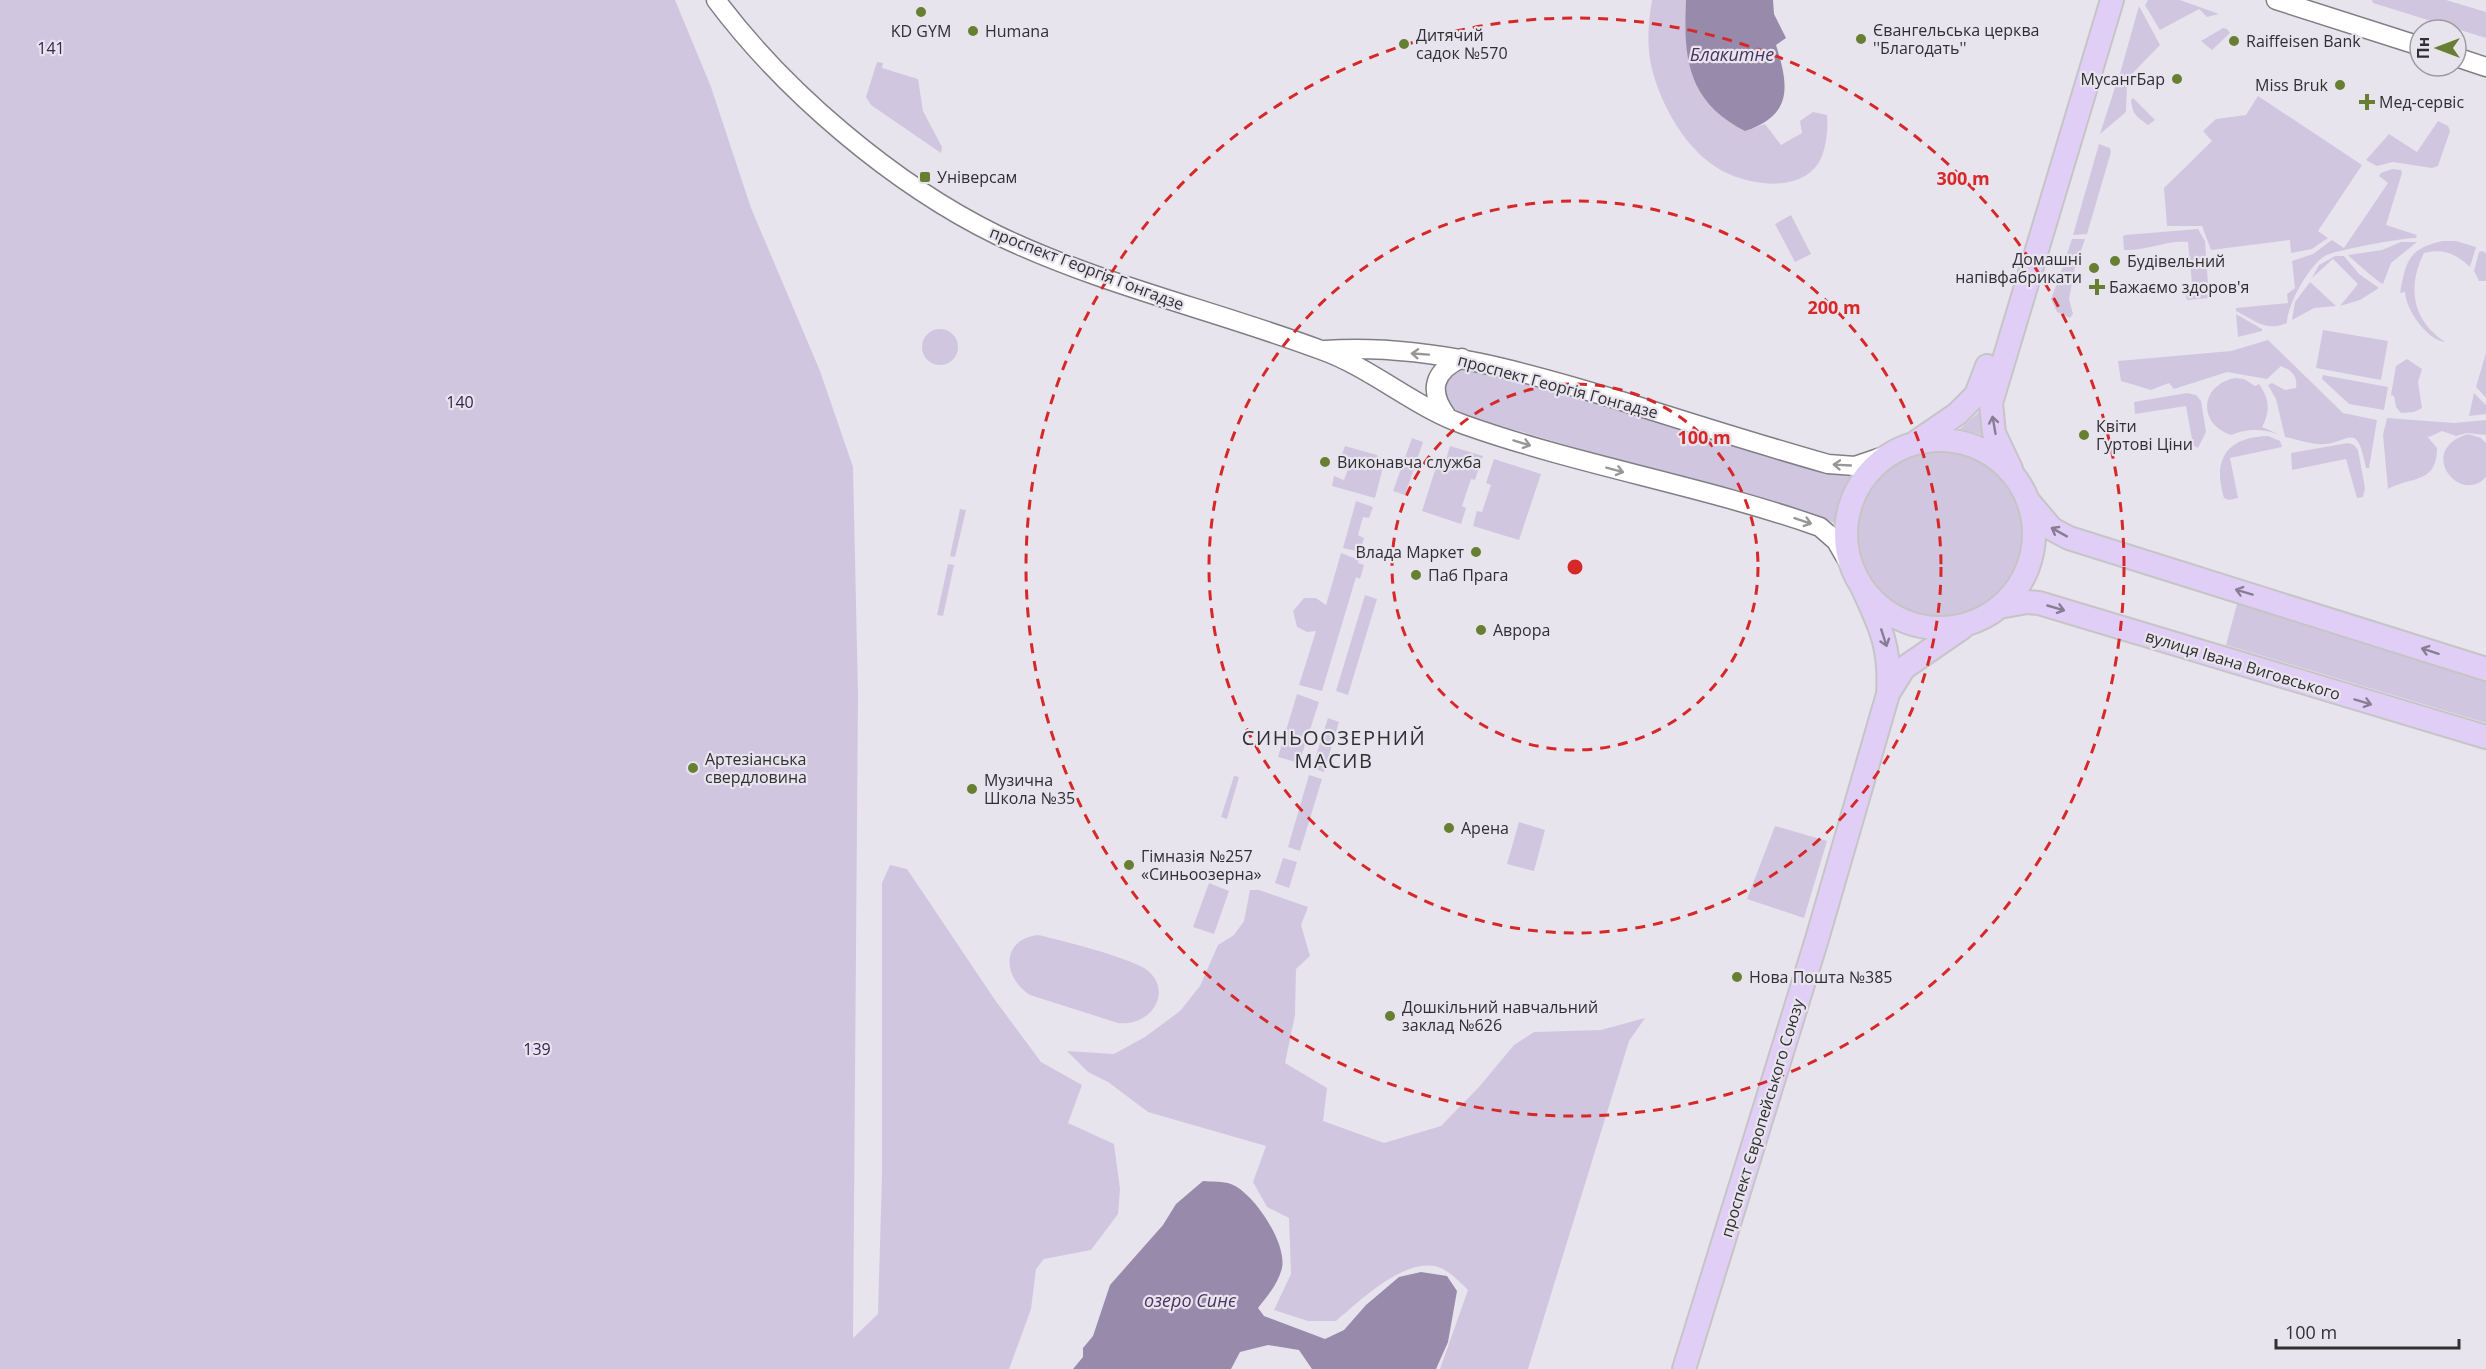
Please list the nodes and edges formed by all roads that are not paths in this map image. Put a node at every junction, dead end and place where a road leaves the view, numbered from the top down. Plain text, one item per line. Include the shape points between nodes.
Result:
1 (716, 0) edge
2 (2098, 0) edge
3 (2112, 0) edge
4 (2276, 0) edge
5 (2408, 42) edge
6 (2468, 61) edge
7 (2486, 67) edge
8 (1322, 350) junction
9 (1462, 358) junction
10 (1446, 415) junction
11 (1902, 449) junction
12 (2020, 487) junction
13 (1858, 579) junction
14 (1999, 607) junction
15 (1968, 624) junction
16 (2486, 669) edge
17 (1888, 694) junction
18 (2486, 737) edge
19 (1684, 1369) edge

1 - 8 street, проспект Георгія Гонгадзе via 829,121 884,166 943,206 999,236 1109,280
2 - 11 main road via 1977,395 1957,414
12 -> 3 main road via 1994,433 1990,403
4 - 5 street
6 - 7 street
9 -> 8 street, проспект Георгія Гонгадзе via 1354,348
8 - 10 street, проспект Георгія Гонгадзе
9 - 10 street via 1448,364 1437,380 1438,404
11 -> 9 street, проспект Георгія Гонгадзе via 1855,466 1828,464 1587,391
10 -> 13 street, проспект Георгія Гонгадзе via 1559,454 1820,527 1836,541
11 - 12 main road via 1950,441 1969,445 2003,464
11 - 13 main road via 1877,464 1864,478 1848,514 1846,534
12 - 14 main road via 2034,529 2031,555 2022,580
16 -> 12 main road via 2069,537 2040,518
13 - 15 main road via 1886,611 1917,626 1943,628
13 -> 17 main road, проспект Європейського Союзу via 1885,641 1890,665
14 - 15 main road
14 -> 18 main road, вулиця Івана Виговського via 2039,603
15 - 17 main road, проспект Європейського Союзу via 1904,668
17 - 19 main road, проспект Європейського Союзу

